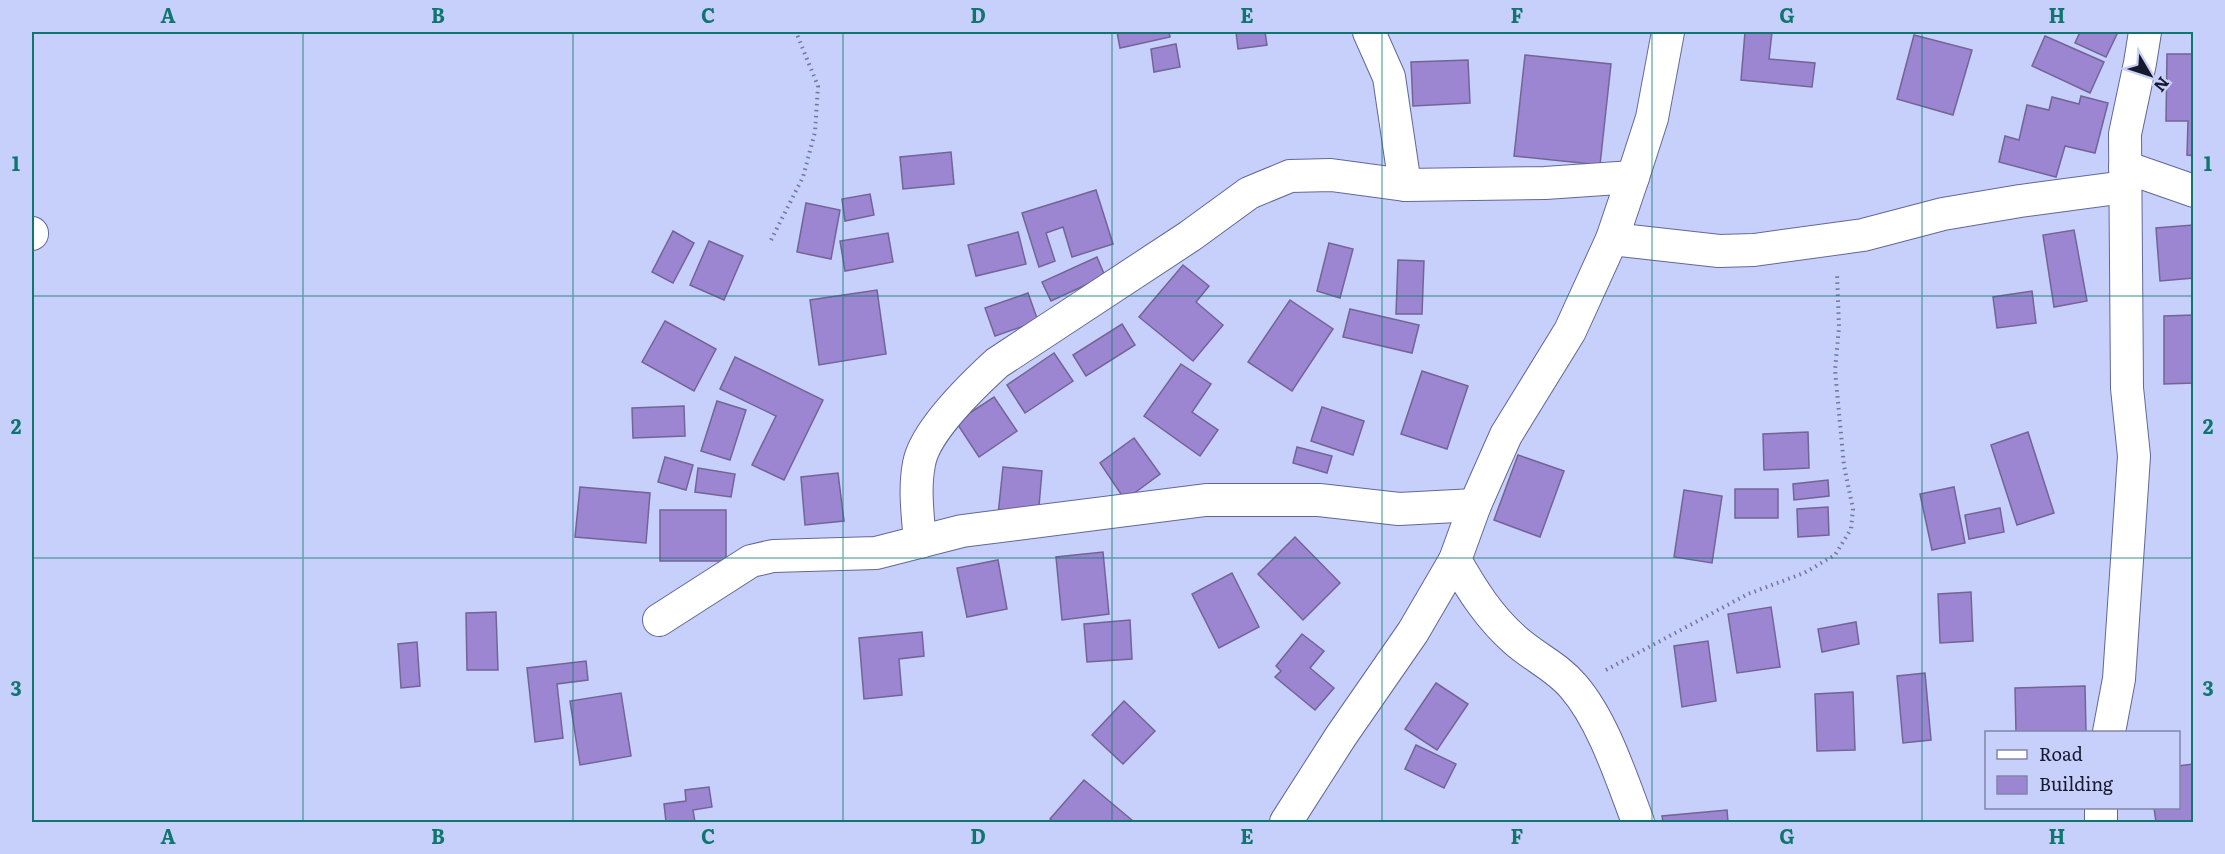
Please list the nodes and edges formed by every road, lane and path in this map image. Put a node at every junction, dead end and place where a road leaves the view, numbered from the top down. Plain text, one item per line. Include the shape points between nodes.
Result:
1 (796, 32) edge
2 (1370, 32) edge
3 (1668, 32) edge
4 (2145, 32) edge
5 (1633, 177) junction
6 (2125, 177) junction
7 (1405, 185) junction
8 (2193, 191) edge
9 (1612, 239) junction
10 (771, 240) dead end
11 (1835, 240) junction
12 (1475, 505) junction
13 (920, 542) junction
14 (1455, 560) junction
15 (659, 621) dead end
16 (1574, 686) junction
17 (2109, 731) edge
18 (1286, 822) edge
19 (1638, 822) edge

1 - 10 path via 818,86 815,132 803,177
2 - 7 street via 1389,76
3 - 5 street via 1652,118
4 - 6 street via 2125,134
5 - 7 street
5 - 9 street
6 - 8 street
6 - 11 street
6 - 17 street via 2127,388 2134,456 2119,679
7 - 13 street via 1331,175 1290,176 1249,193 997,363 972,385 924,446 918,464
9 - 11 street via 1719,251
9 - 12 street via 1570,331 1506,435
11 - 16 path via 1839,327 1835,370 1844,466 1853,509 1851,529 1835,555 1804,573 1748,594
12 - 13 street via 1399,509 1319,500 1206,500 962,531
12 - 14 street
13 - 15 street via 876,553 772,556 751,561
14 - 16 street via 1478,601 1500,625
14 - 18 street via 1413,632
16 - 19 street via 1592,712

